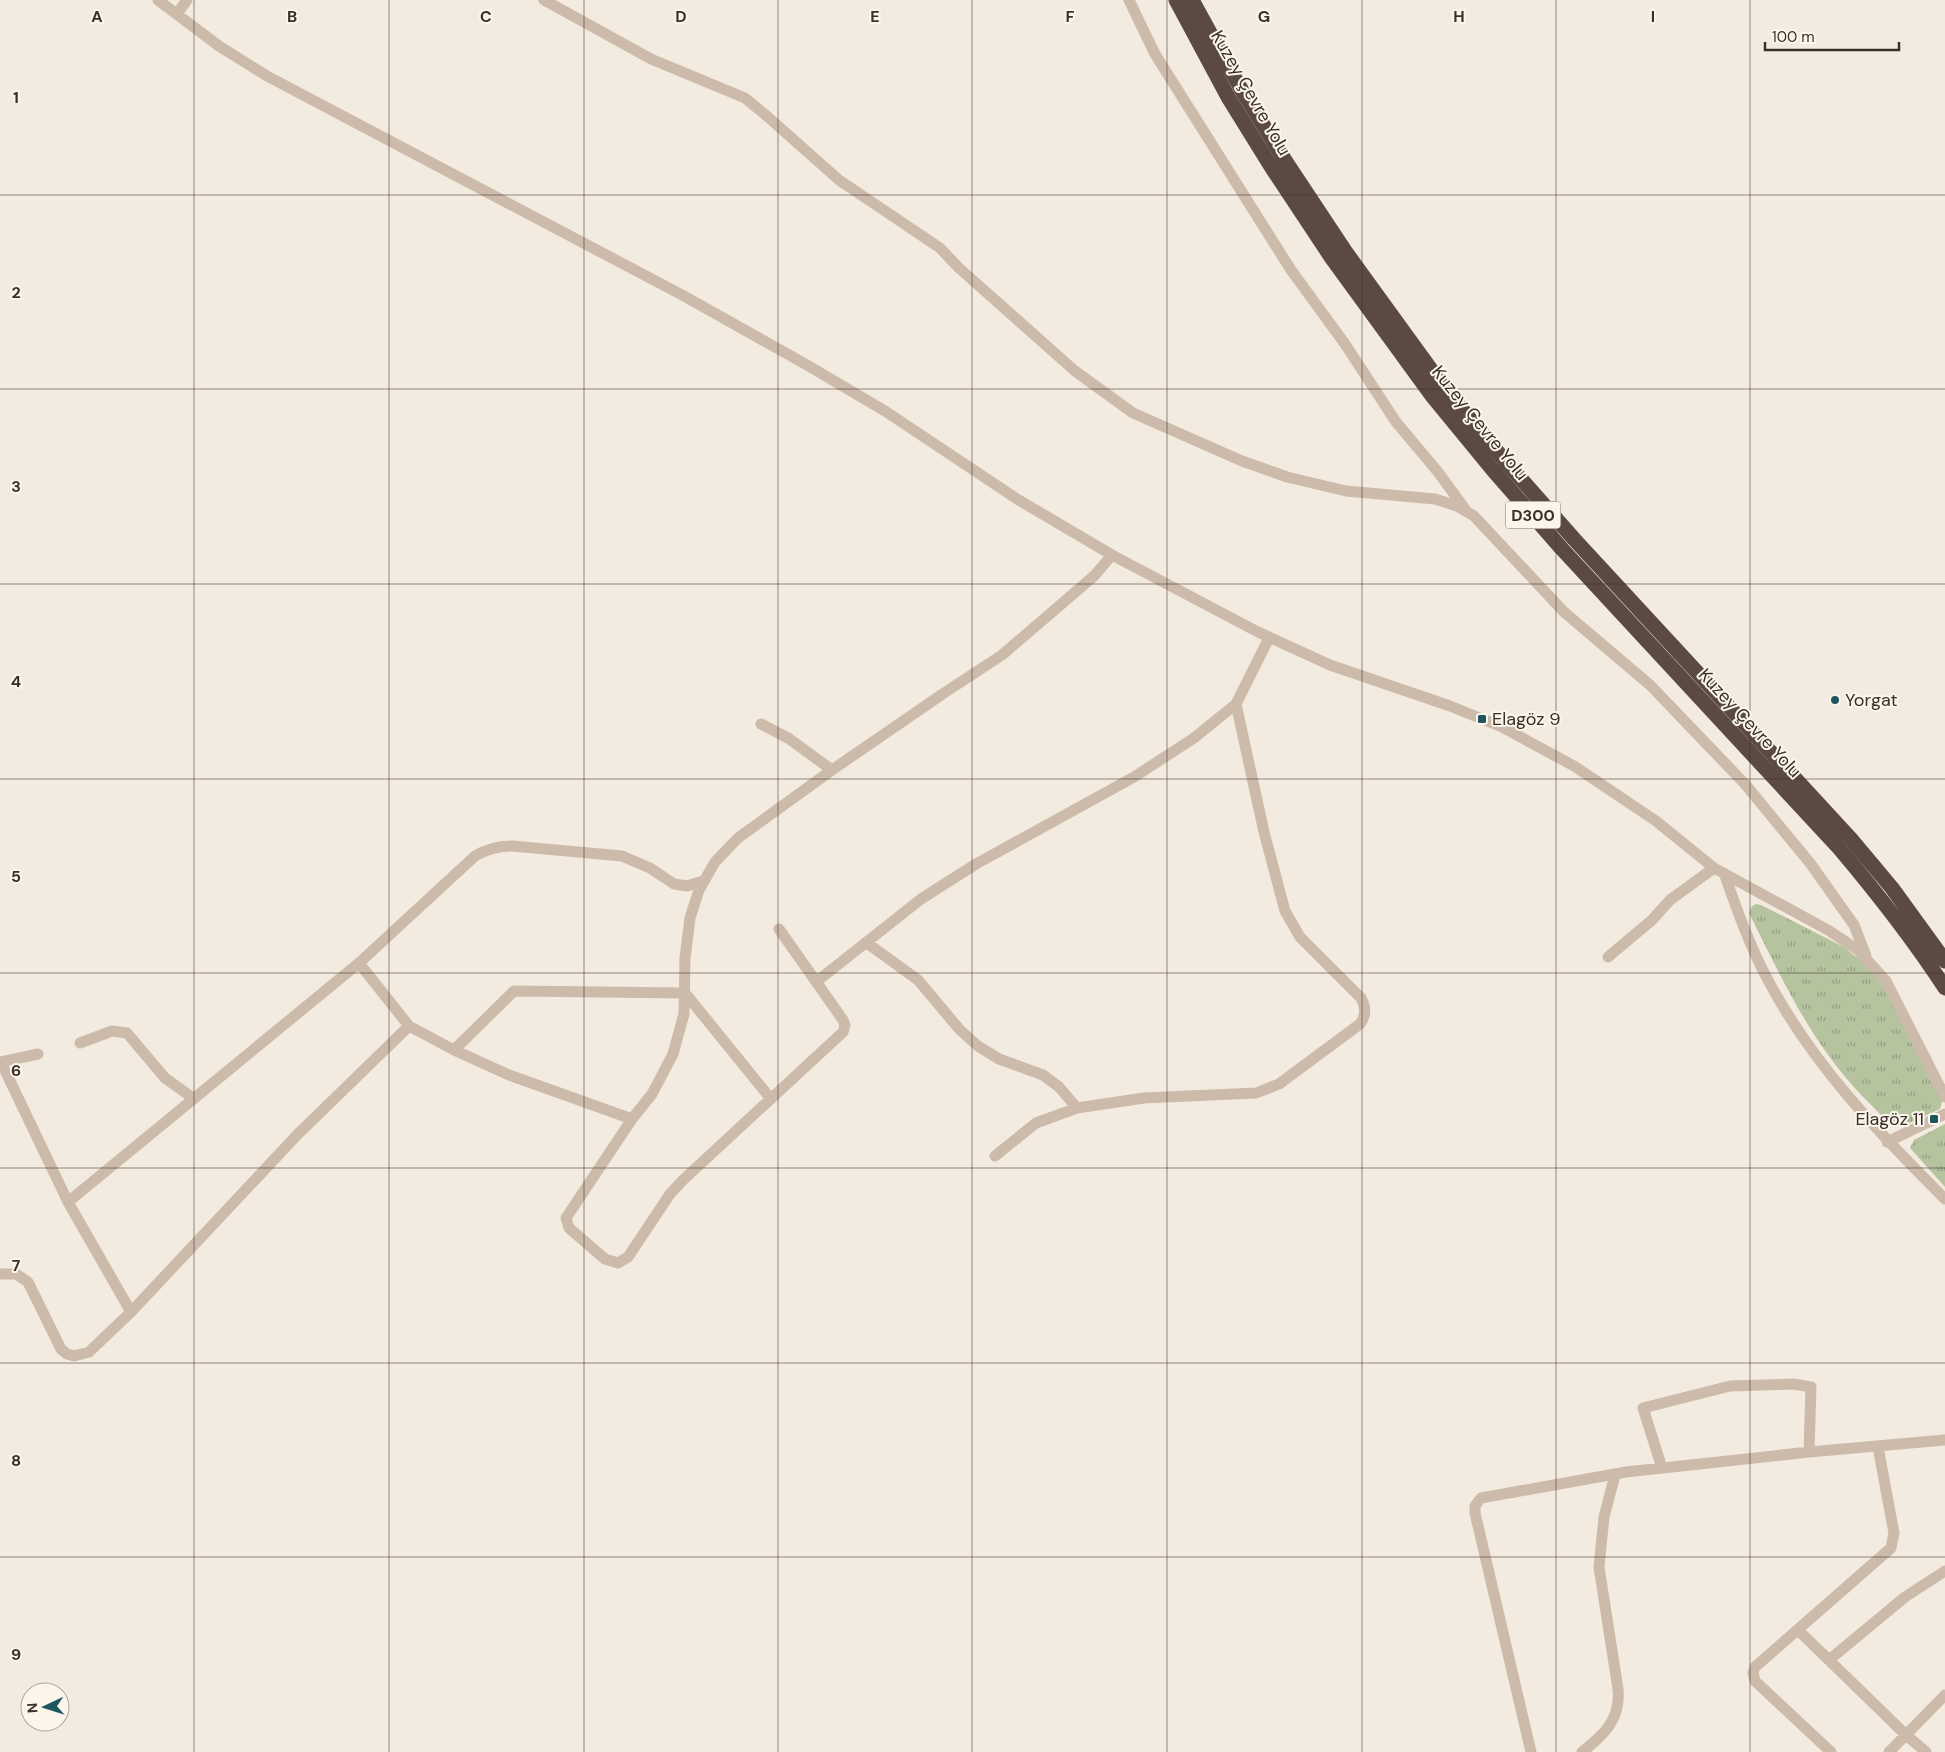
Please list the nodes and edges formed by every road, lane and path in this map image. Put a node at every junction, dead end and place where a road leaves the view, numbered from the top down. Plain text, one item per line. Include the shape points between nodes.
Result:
1 (158, 0) edge
2 (187, 0) edge
3 (544, 0) edge
4 (1129, 0) edge
5 (1176, 0) edge
6 (1192, 0) edge
7 (177, 14) junction
8 (1466, 511) junction
9 (1112, 555) junction
10 (1269, 638) junction
11 (1236, 704) junction
12 (762, 724) dead end
13 (832, 770) junction
14 (1719, 870) junction
15 (703, 881) junction
16 (779, 929) dead end
17 (867, 943) junction
18 (1608, 957) dead end
19 (1868, 960) junction
20 (1945, 961) edge
21 (359, 963) junction
22 (816, 982) junction
23 (1945, 988) edge
24 (685, 993) junction
25 (409, 1026) junction
26 (80, 1043) dead end
27 (454, 1050) junction
28 (38, 1054) dead end
29 (0, 1062) edge
30 (1945, 1097) edge
31 (193, 1098) junction
32 (772, 1099) junction
33 (1077, 1108) junction
34 (1945, 1114) edge
35 (632, 1119) junction
36 (1887, 1142) junction
37 (995, 1156) dead end
38 (1945, 1199) edge
39 (68, 1202) junction
40 (0, 1274) edge
41 (131, 1312) junction
42 (1945, 1440) edge
43 (1878, 1447) junction
44 (1809, 1452) junction
45 (1662, 1468) junction
46 (1615, 1474) junction
47 (1945, 1571) edge
48 (1798, 1630) junction
49 (1829, 1660) junction
50 (1945, 1695) edge
51 (1906, 1735) junction
52 (1531, 1752) edge
53 (1582, 1752) edge
54 (1831, 1752) edge
55 (1889, 1752) edge
56 (1926, 1752) edge

1 - 7 street
2 - 7 street
3 - 8 street via 651,58 745,98 839,180 940,248 958,268 1075,371 1133,413 1287,477 1355,492 1429,498
4 - 8 street via 1155,54 1291,270 1396,422
5 - 23 highway, Kuzey Çevre Yolu / D300 via 1228,97 1278,176 1331,257 1433,397 1562,548 1839,848 1918,947
6 - 20 highway, Kuzey Çevre Yolu / D300 via 1286,162 1345,252 1446,389 1574,539 1851,839 1892,888
7 - 9 street via 219,46 267,76 684,296 822,374 885,411 1017,499
8 - 19 street via 1564,612 1650,685 1745,784 1810,863 1854,925
9 - 10 street
9 - 13 street via 1094,576 1002,655
10 - 11 street
10 - 14 street via 1330,665 1450,706 1525,738 1626,800
11 - 17 street via 1194,738 1134,777 976,864 921,899
11 - 33 street via 1285,911 1300,937 1361,998 1365,1011 1363,1020 1280,1084 1265,1091 1144,1098
12 - 13 street via 788,738
13 - 15 street via 738,838 715,862
14 - 18 street via 1670,900 1652,920
14 - 19 street via 1833,933
14 - 36 street via 1781,1004 1822,1064
15 - 21 street via 686,886 674,884 650,868 622,856 494,847 475,856
15 - 24 street via 688,926 684,958
16 - 22 street
17 - 22 street
17 - 33 street via 912,974 978,1046 999,1059 1034,1070 1047,1078
19 - 30 street via 1886,981
21 - 25 street
21 - 31 street
22 - 32 street via 843,1020 843,1032
24 - 27 street via 514,991
24 - 32 street
24 - 35 street via 682,1027 673,1054 660,1081
25 - 27 street
25 - 41 street via 297,1135
26 - 31 street via 112,1031 127,1033 165,1078
27 - 35 street via 509,1075
28 - 29 street
29 - 39 street
31 - 39 street
32 - 35 street via 670,1194 628,1257 618,1263 605,1259 569,1228 566,1218
33 - 37 street via 1036,1123
34 - 36 street
36 - 38 street
39 - 41 street
40 - 41 street via 16,1274 28,1282 60,1349 70,1356 89,1352
42 - 43 street
43 - 44 street
43 - 48 street via 1894,1533 1891,1548
44 - 45 street
44 - 45 street via 1811,1387 1793,1384 1730,1386 1643,1408
45 - 46 street
46 - 52 street via 1484,1497 1475,1506
46 - 53 street via 1604,1517 1599,1567 1619,1704 1608,1730
47 - 49 street via 1905,1597
48 - 49 street
48 - 54 street via 1755,1667 1753,1676
49 - 51 street
50 - 51 street
51 - 55 street
51 - 56 street

